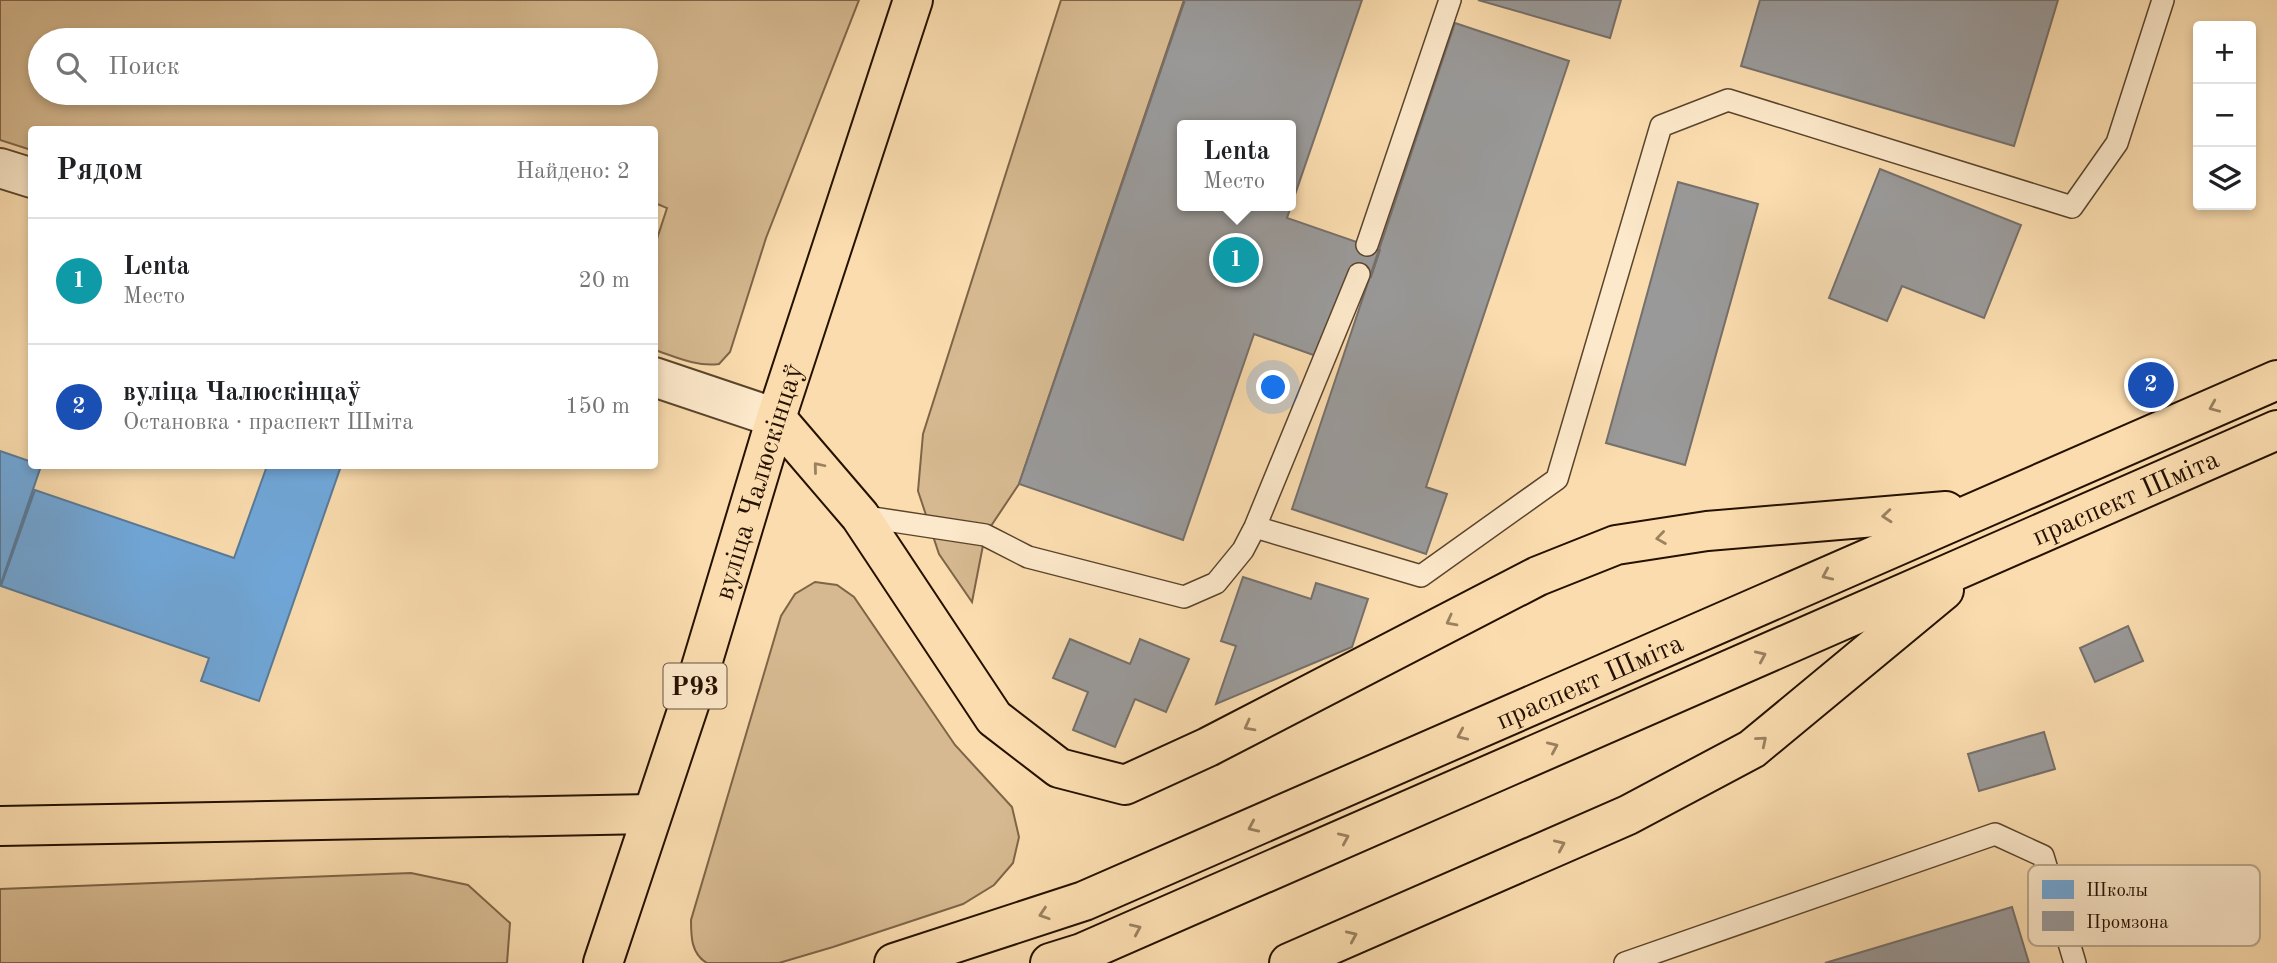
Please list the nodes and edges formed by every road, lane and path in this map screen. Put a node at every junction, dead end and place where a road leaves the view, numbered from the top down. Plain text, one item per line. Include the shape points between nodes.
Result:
1 (913, 0) edge
2 (1450, 0) edge
3 (2163, 0) edge
4 (0, 168) edge
5 (28, 177) edge
6 (1367, 245) dead end
7 (1359, 274) dead end
8 (658, 378) edge
9 (2277, 380) edge
10 (776, 418) junction
11 (2277, 430) edge
12 (1979, 508) junction
13 (860, 516) junction
14 (1255, 527) junction
15 (1981, 560) junction
16 (651, 814) junction
17 (0, 827) edge
18 (2046, 865) edge
19 (2070, 946) edge
20 (605, 958) edge
21 (894, 963) edge
22 (1050, 963) edge
23 (1289, 963) edge
24 (1625, 963) edge
25 (2075, 963) edge

1 - 10 main road, вуліца Чалюскінцаў / Р93
2 - 6 lane
3 - 14 lane via 2117,143 2072,207 1728,100 1661,125 1557,479 1421,576
4 - 5 street
7 - 14 lane
8 - 10 street
9 -> 12 main road, праспект Шміта
13 -> 10 main road
10 - 16 main road, вуліца Чалюскінцаў / Р93 via 695,687
11 - 15 main road, праспект Шміта
12 -> 13 main road via 1707,531 1616,545 1538,576 1208,747 1125,785 1059,768 994,718
12 -> 21 main road, праспект Шміта via 1084,901
13 - 14 lane via 985,535 1028,557 1184,597 1216,583
22 -> 15 main road, праспект Шміта
23 -> 15 main road via 1628,815 1752,749
16 - 17 main road
16 - 20 main road, вуліца Чалюскінцаў / Р93
18 - 24 lane via 2043,856 1995,834
19 - 25 lane

